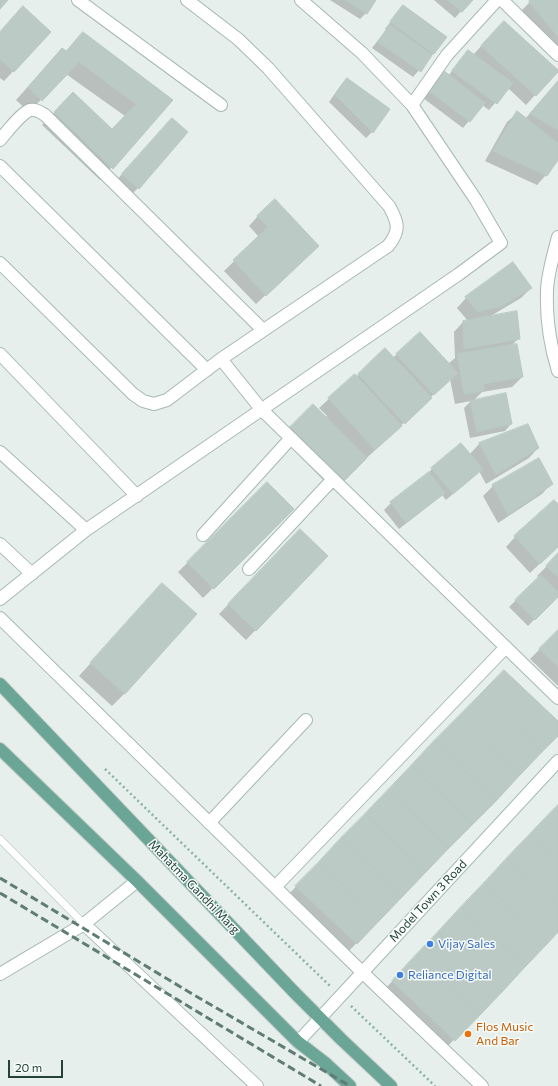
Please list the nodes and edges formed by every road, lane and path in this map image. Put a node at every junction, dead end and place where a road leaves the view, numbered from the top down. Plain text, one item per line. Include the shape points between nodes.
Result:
1 (78, 0) edge
2 (187, 0) edge
3 (301, 0) edge
4 (497, 0) edge
5 (502, 0) edge
6 (314, 4) edge
7 (558, 55) edge
8 (221, 105) dead end
9 (412, 105) junction
10 (0, 140) edge
11 (0, 166) edge
12 (558, 237) edge
13 (0, 263) edge
14 (263, 330) junction
15 (0, 354) edge
16 (221, 358) junction
17 (207, 370) junction
18 (558, 371) edge
19 (261, 409) junction
20 (291, 438) junction
21 (0, 452) edge
22 (333, 479) junction
23 (137, 496) junction
24 (86, 530) junction
25 (203, 536) dead end
26 (0, 544) edge
27 (249, 569) dead end
28 (32, 574) junction
29 (0, 599) edge
30 (0, 618) edge
31 (506, 647) junction
32 (0, 684) edge
33 (558, 698) edge
34 (306, 720) dead end
35 (0, 749) edge
36 (558, 761) edge
37 (102, 766) dead end
38 (209, 823) junction
39 (0, 839) edge
40 (137, 881) junction
41 (275, 887) junction
42 (84, 924) junction
43 (362, 972) junction
44 (0, 974) edge
45 (340, 996) junction
46 (320, 1017) junction
47 (298, 1042) junction
48 (257, 1086) edge
49 (350, 1086) edge
50 (391, 1086) edge
51 (434, 1086) edge
52 (482, 1086) edge

1 - 8 street
2 - 14 street via 238,39 268,68 389,206 396,219 395,238 388,246
3 - 6 street
4 - 9 street via 447,56
5 - 7 street
6 - 9 street
9 - 19 street via 476,200 501,243
10 - 14 street via 30,110 37,110 45,115
11 - 17 street
12 - 18 street via 546,290 548,330
13 - 17 street via 143,402 154,404 167,400
14 - 16 street
15 - 23 street
16 - 17 street
16 - 19 street
19 - 20 street
19 - 23 street
20 - 22 street
20 - 25 street
21 - 24 street
22 - 27 street
22 - 31 street
23 - 24 street
24 - 28 street
26 - 28 street
28 - 29 street
30 - 38 street
31 - 33 street
31 - 41 street
32 - 46 main road, Mahatma Gandhi Marg
34 - 38 street
35 - 40 main road
36 - 43 street, Model Town 3 Road
37 - 45 path
38 - 41 street
39 - 42 lane
40 - 42 street
40 - 47 main road
41 - 43 street
42 - 44 street
42 - 48 street
43 - 45 street, Model Town 3 Road
43 - 52 street
45 - 46 street, Model Town 3 Road
45 - 51 path
46 - 47 street, Model Town 3 Road
46 - 50 main road, Mahatma Gandhi Marg
47 - 49 main road

